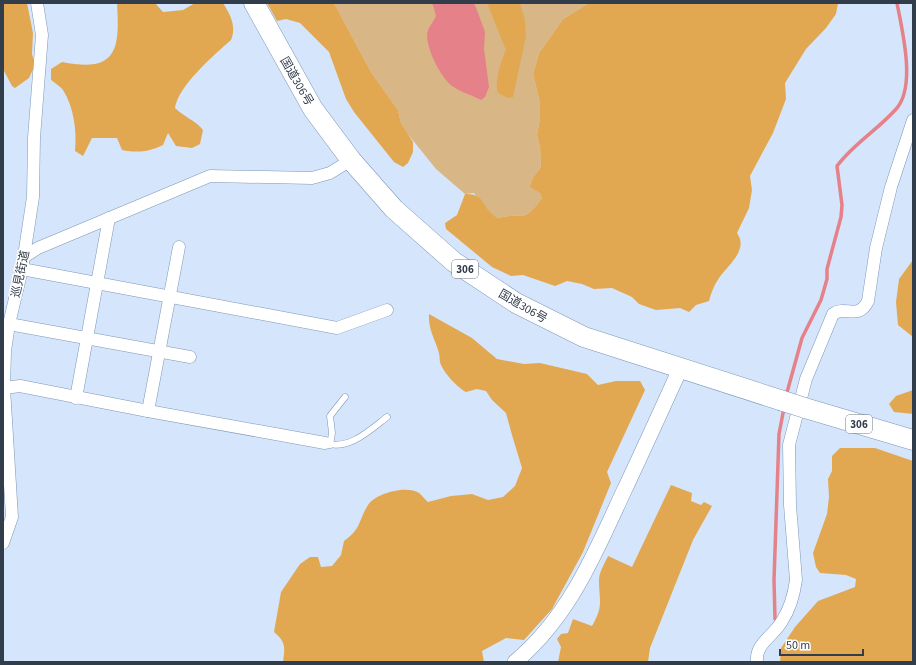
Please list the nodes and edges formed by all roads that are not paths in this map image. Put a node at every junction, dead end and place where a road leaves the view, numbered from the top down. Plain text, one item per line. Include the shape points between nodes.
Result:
1 (37, 3) edge
2 (254, 3) edge
3 (913, 120) edge
4 (350, 160) junction
5 (109, 218) junction
6 (179, 247) dead end
7 (24, 257) junction
8 (22, 269) junction
9 (97, 284) junction
10 (169, 297) junction
11 (387, 310) dead end
12 (9, 324) junction
13 (87, 339) junction
14 (159, 352) junction
15 (190, 357) dead end
16 (680, 369) junction
17 (4, 388) edge
18 (345, 397) dead end
19 (76, 398) junction
20 (148, 411) junction
21 (387, 417) dead end
22 (913, 440) edge
23 (328, 444) junction
24 (3, 543) edge
25 (515, 662) edge
26 (758, 662) edge

1 - 7 street, 巡見街道 via 42,49 34,138 33,197
2 - 4 highway, 国道306号 / 306 via 303,92
3 - 26 street via 891,187 876,248 868,301 865,308 860,311 833,314 806,379 789,445 795,590 782,621 761,645
4 - 5 street via 330,173 312,178 210,176
4 - 16 highway, 国道306号 / 306 via 411,225 454,262 492,288 553,323 584,337
5 - 7 street via 38,248
5 - 9 street
6 - 10 street
7 - 8 street, 巡見街道
8 - 9 street
8 - 12 street, 巡見街道
9 - 10 street
9 - 13 street
10 - 11 street via 337,328
10 - 14 street
12 - 13 street
12 - 17 street, 巡見街道
13 - 14 street
13 - 19 street
14 - 15 street
14 - 20 street
16 - 22 highway, 国道306号 / 306, bridge
16 - 25 street via 596,553 578,586 544,635
17 - 19 street via 20,386
17 - 24 street, 巡見街道 via 12,517
18 - 23 lane via 330,416 332,433
19 - 20 street
20 - 23 street
21 - 23 lane via 349,444

